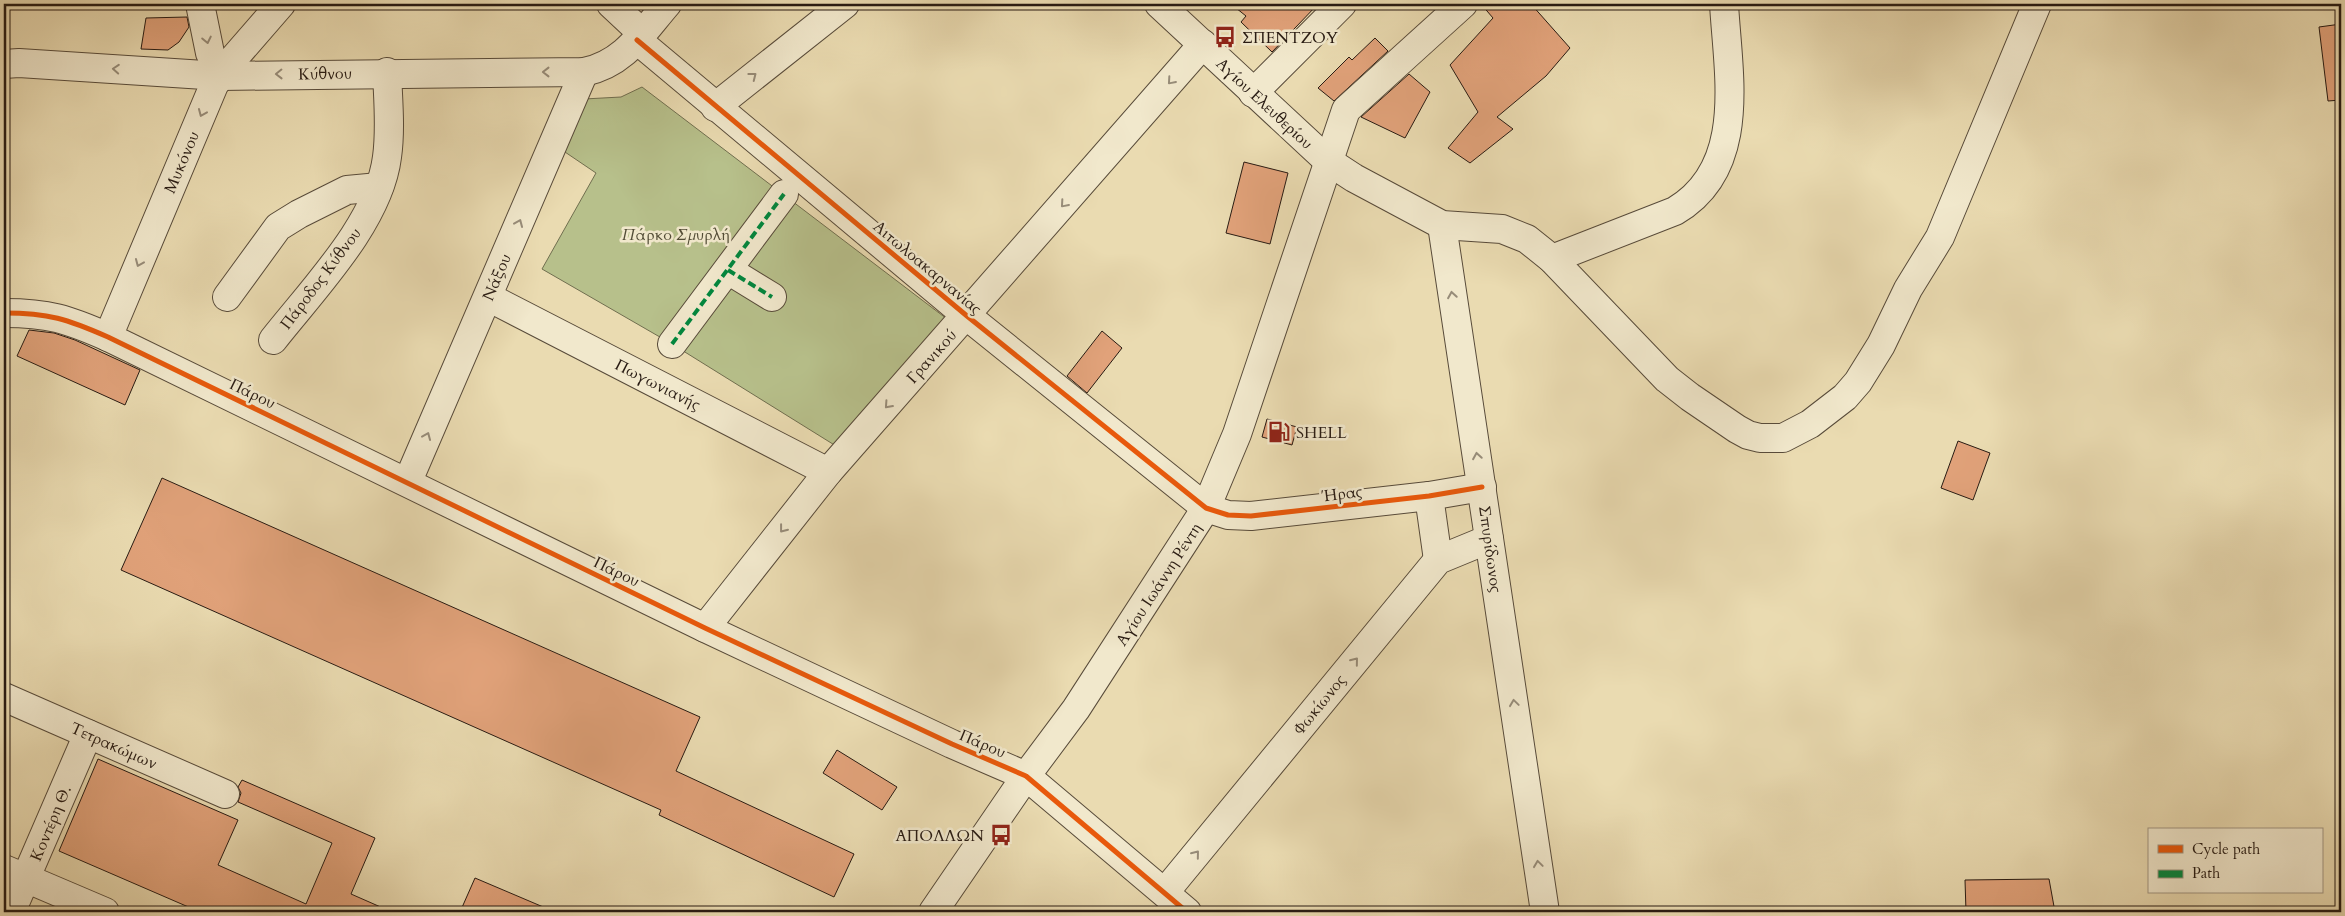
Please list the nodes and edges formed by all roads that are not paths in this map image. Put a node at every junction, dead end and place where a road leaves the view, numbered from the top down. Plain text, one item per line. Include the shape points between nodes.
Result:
1 (200, 4) edge
2 (280, 4) edge
3 (611, 4) edge
4 (667, 4) edge
5 (845, 4) edge
6 (1159, 4) edge
7 (1342, 4) edge
8 (1463, 4) edge
9 (1724, 4) edge
10 (2037, 4) edge
11 (639, 37) junction
12 (1203, 44) junction
13 (4, 64) edge
14 (387, 72) junction
15 (584, 72) junction
16 (220, 76) junction
17 (1253, 93) junction
18 (715, 106) junction
19 (1328, 161) junction
20 (379, 187) junction
21 (784, 194) dead end
22 (1442, 225) junction
23 (1552, 259) junction
24 (728, 270) junction
25 (227, 297) dead end
26 (488, 297) junction
27 (772, 297) dead end
28 (4, 313) edge
29 (967, 316) junction
30 (108, 337) junction
31 (272, 340) dead end
32 (672, 344) dead end
33 (828, 472) junction
34 (408, 481) junction
35 (1482, 486) junction
36 (1430, 496) junction
37 (1206, 508) junction
38 (1489, 539) junction
39 (1438, 560) junction
40 (705, 628) junction
41 (4, 697) edge
42 (88, 734) junction
43 (1026, 776) junction
44 (225, 794) dead end
45 (15, 874) edge
46 (1165, 892) junction
47 (11, 912) edge
48 (105, 912) edge
49 (933, 912) edge
50 (1187, 912) edge
51 (1545, 912) edge

1 -> 16 street via 210,53
2 - 16 street, Μυκόνου
3 - 11 street, Αιτωλοακαρνανίας
4 - 11 street
18 -> 5 street
6 - 12 street, Αγίου Ελευθερίου
7 - 17 street
8 - 19 street, Αγίου Ιωάννη Ρέντη via 1346,110
9 - 23 street via 1730,123 1715,169 1704,187 1690,202 1675,211
10 - 23 street via 1940,238 1908,289 1881,345 1845,397 1832,410 1798,432 1783,438 1760,438 1737,430 1719,418 1667,378
11 - 15 street, Κύθνου via 613,62
11 - 18 street, Αιτωλοακαρνανίας
12 - 17 street, Αγίου Ελευθερίου
12 -> 29 street, Γρανικού
16 -> 13 street, Κύθνου
15 -> 14 street, Κύθνου
14 -> 16 street, Κύθνου
14 - 20 street, Πάροδος Κύθνου via 390,126 387,158
26 -> 15 street, Νάξου
16 -> 30 street, Μυκόνου
17 - 19 street, Αγίου Ελευθερίου
18 - 29 street, Αιτωλοακαρνανίας
19 - 22 street
19 - 37 street, Αγίου Ιωάννη Ρέντη via 1237,434
20 - 25 street via 347,190 278,227
20 - 31 street, Πάροδος Κύθνου via 347,247
21 - 24 street
22 - 23 street via 1516,233
35 -> 22 street, Σπυρίδωνος
24 - 27 street
24 - 32 street
26 - 33 street, Πωγωνιανής
34 -> 26 street, Νάξου
28 - 30 street, Πάρου via 51,315
29 -> 33 street, Γρανικού
29 - 37 street, Αιτωλοακαρνανίας
30 - 34 street, Πάρου
33 -> 40 street, Γρανικού
34 - 40 street, Πάρου
35 - 36 street, Ήρας
35 - 38 street, Σπυρίδωνος
36 - 37 street, Ήρας via 1251,516 1228,515
36 - 39 street
37 - 43 street, Αγίου Ιωάννη Ρέντη via 1076,709
38 - 39 street, Φωκίωνος
51 -> 38 street, Σπυρίδωνος
46 -> 39 street, Φωκίωνος
40 - 43 street, Πάρου
41 - 42 street, Τετρακώμων
42 - 44 street, Τετρακώμων
42 - 45 street, Κοντέρη Θ.
43 - 46 street, Πάρου
43 - 49 street, Αγίου Ιωάννη Ρέντη
45 - 47 street, Κοντέρη Θ.
45 - 48 street
46 - 50 street, Πάρου

